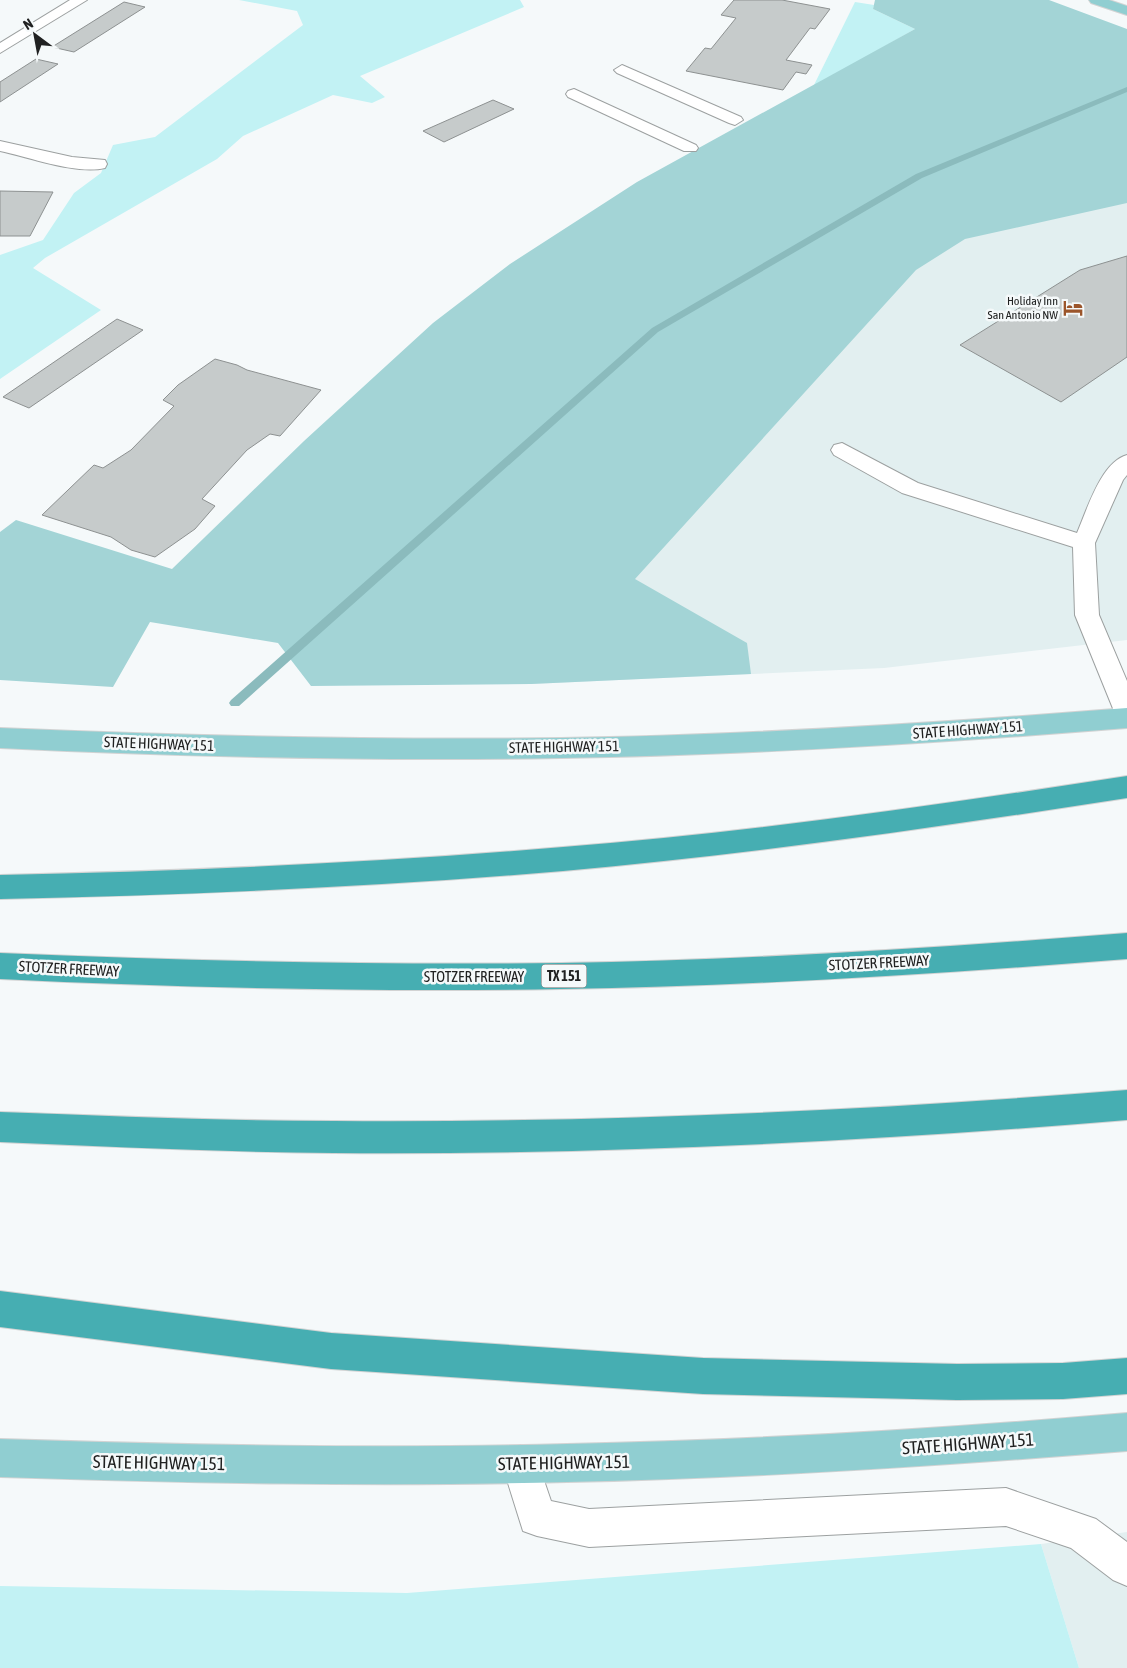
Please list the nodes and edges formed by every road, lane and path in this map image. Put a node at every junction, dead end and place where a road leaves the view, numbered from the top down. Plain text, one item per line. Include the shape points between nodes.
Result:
1 (80, 0) edge
2 (1096, 0) edge
3 (1127, 11) edge
4 (0, 49) edge
5 (622, 70) dead end
6 (574, 94) dead end
7 (735, 120) dead end
8 (0, 146) edge
9 (690, 148) dead end
10 (99, 164) dead end
11 (842, 450) dead end
12 (1127, 462) edge
13 (1084, 543) junction
14 (1127, 711) edge
15 (1127, 718) edge
16 (0, 738) edge
17 (1127, 787) edge
18 (0, 887) edge
19 (1127, 946) edge
20 (0, 966) edge
21 (1127, 1105) edge
22 (0, 1127) edge
23 (0, 1309) edge
24 (1127, 1376) edge
25 (1127, 1432) edge
26 (0, 1458) edge
27 (521, 1464) junction
28 (1127, 1566) edge

1 - 4 lane
2 - 3 main road
5 - 7 lane
6 - 9 lane
8 - 10 lane via 72,162
11 - 13 lane via 910,488
12 - 13 lane via 1112,477
13 - 14 lane via 1087,615
15 - 16 main road, STATE HIGHWAY 151 via 744,743 503,749 244,747
17 - 18 highway via 920,819 615,855 410,871
19 - 20 highway, STOTZER FREEWAY / TX 151 via 794,968 531,976 253,975
21 - 22 highway via 884,1122 584,1134 183,1135
23 - 24 highway via 331,1351 674,1374 948,1382
25 - 27 main road, STATE HIGHWAY 151 via 862,1451
26 - 27 main road, STATE HIGHWAY 151 via 197,1464
27 - 28 lane via 537,1517 589,1528 1006,1507 1082,1533

